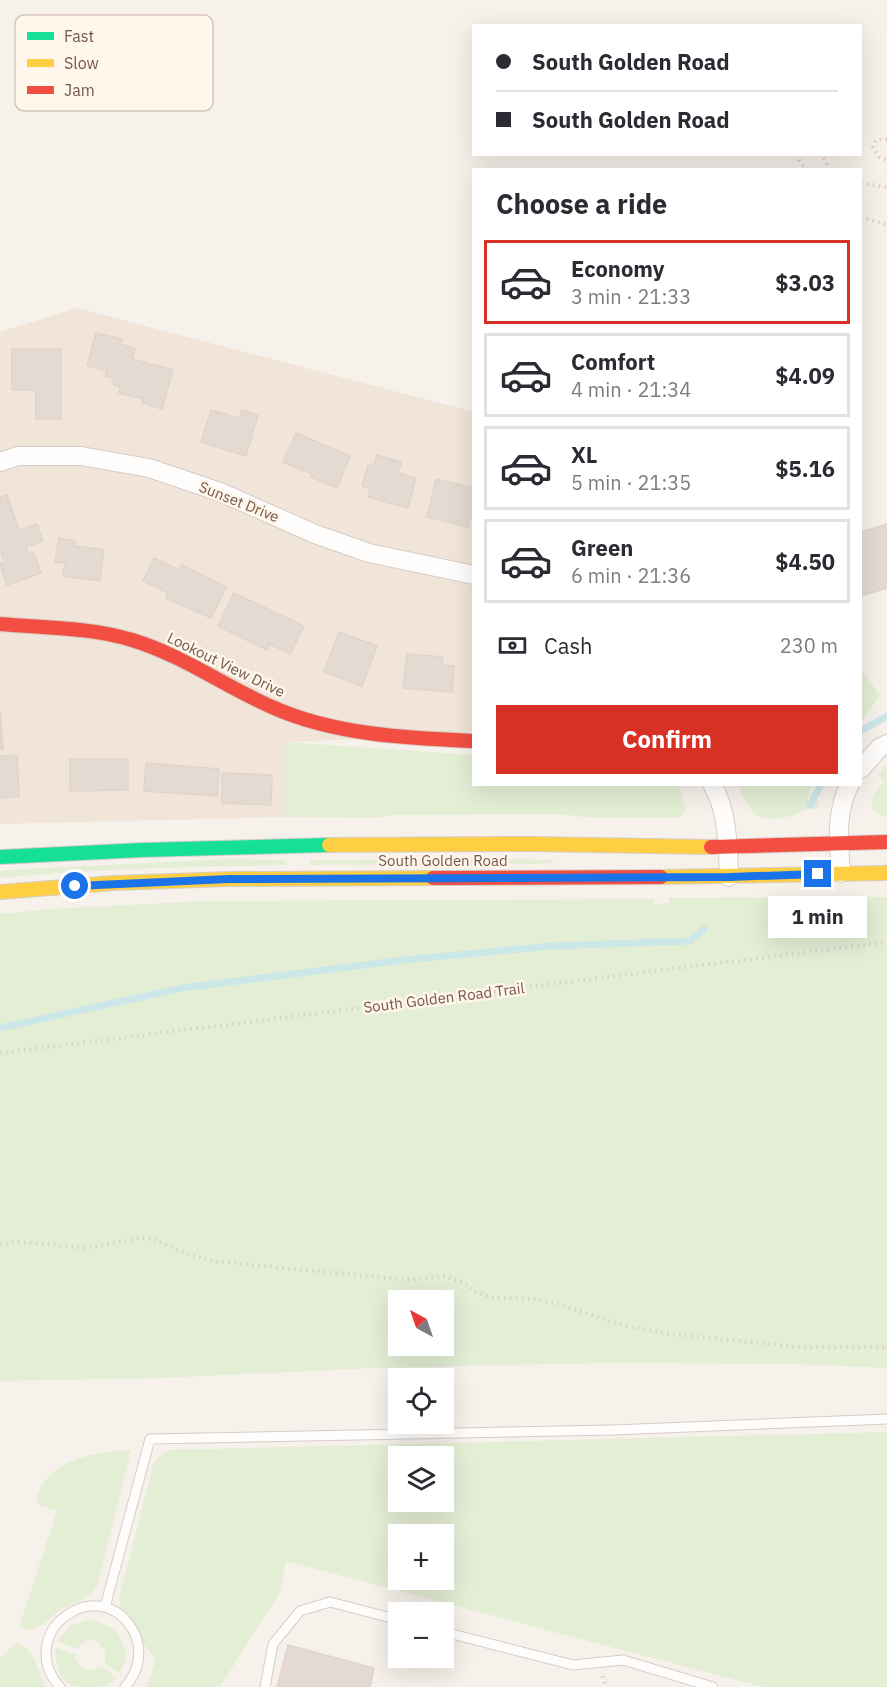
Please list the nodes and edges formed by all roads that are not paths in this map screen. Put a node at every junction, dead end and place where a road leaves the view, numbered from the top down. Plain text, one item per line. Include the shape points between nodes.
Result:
1 (0, 462) edge
2 (472, 575) edge
3 (0, 624) edge
4 (472, 741) edge
5 (887, 744) edge
6 (862, 767) edge
7 (713, 786) edge
8 (849, 786) edge
9 (839, 842) junction
10 (887, 842) edge
11 (728, 847) junction
12 (0, 857) edge
13 (841, 873) junction
14 (887, 873) edge
15 (729, 877) junction
16 (0, 892) edge
17 (887, 1419) edge
18 (105, 1607) junction
19 (388, 1617) edge
20 (454, 1635) edge
21 (60, 1687) edge
22 (125, 1687) edge
23 (265, 1687) edge
24 (713, 1687) edge

1 - 2 street, Sunset Drive via 18,456 81,456 149,468 220,492 369,554
3 - 4 main road, Lookout View Drive via 131,640 293,716 414,739
5 - 6 street
7 - 11 street via 720,797
8 - 9 street via 844,795
9 - 10 main road, South Golden Road
9 - 11 main road, South Golden Road
9 - 13 street
11 - 12 main road, South Golden Road via 347,845
11 - 15 street
13 - 14 main road, South Golden Road
13 - 15 main road, South Golden Road
15 - 16 main road, South Golden Road via 229,879
17 - 18 lane via 612,1430 150,1438
18 - 21 lane via 73,1610 50,1633 47,1665
18 - 22 lane via 124,1618 137,1636 139,1665
19 - 23 lane via 330,1602 300,1611 273,1644
20 - 24 lane via 573,1665 623,1660

